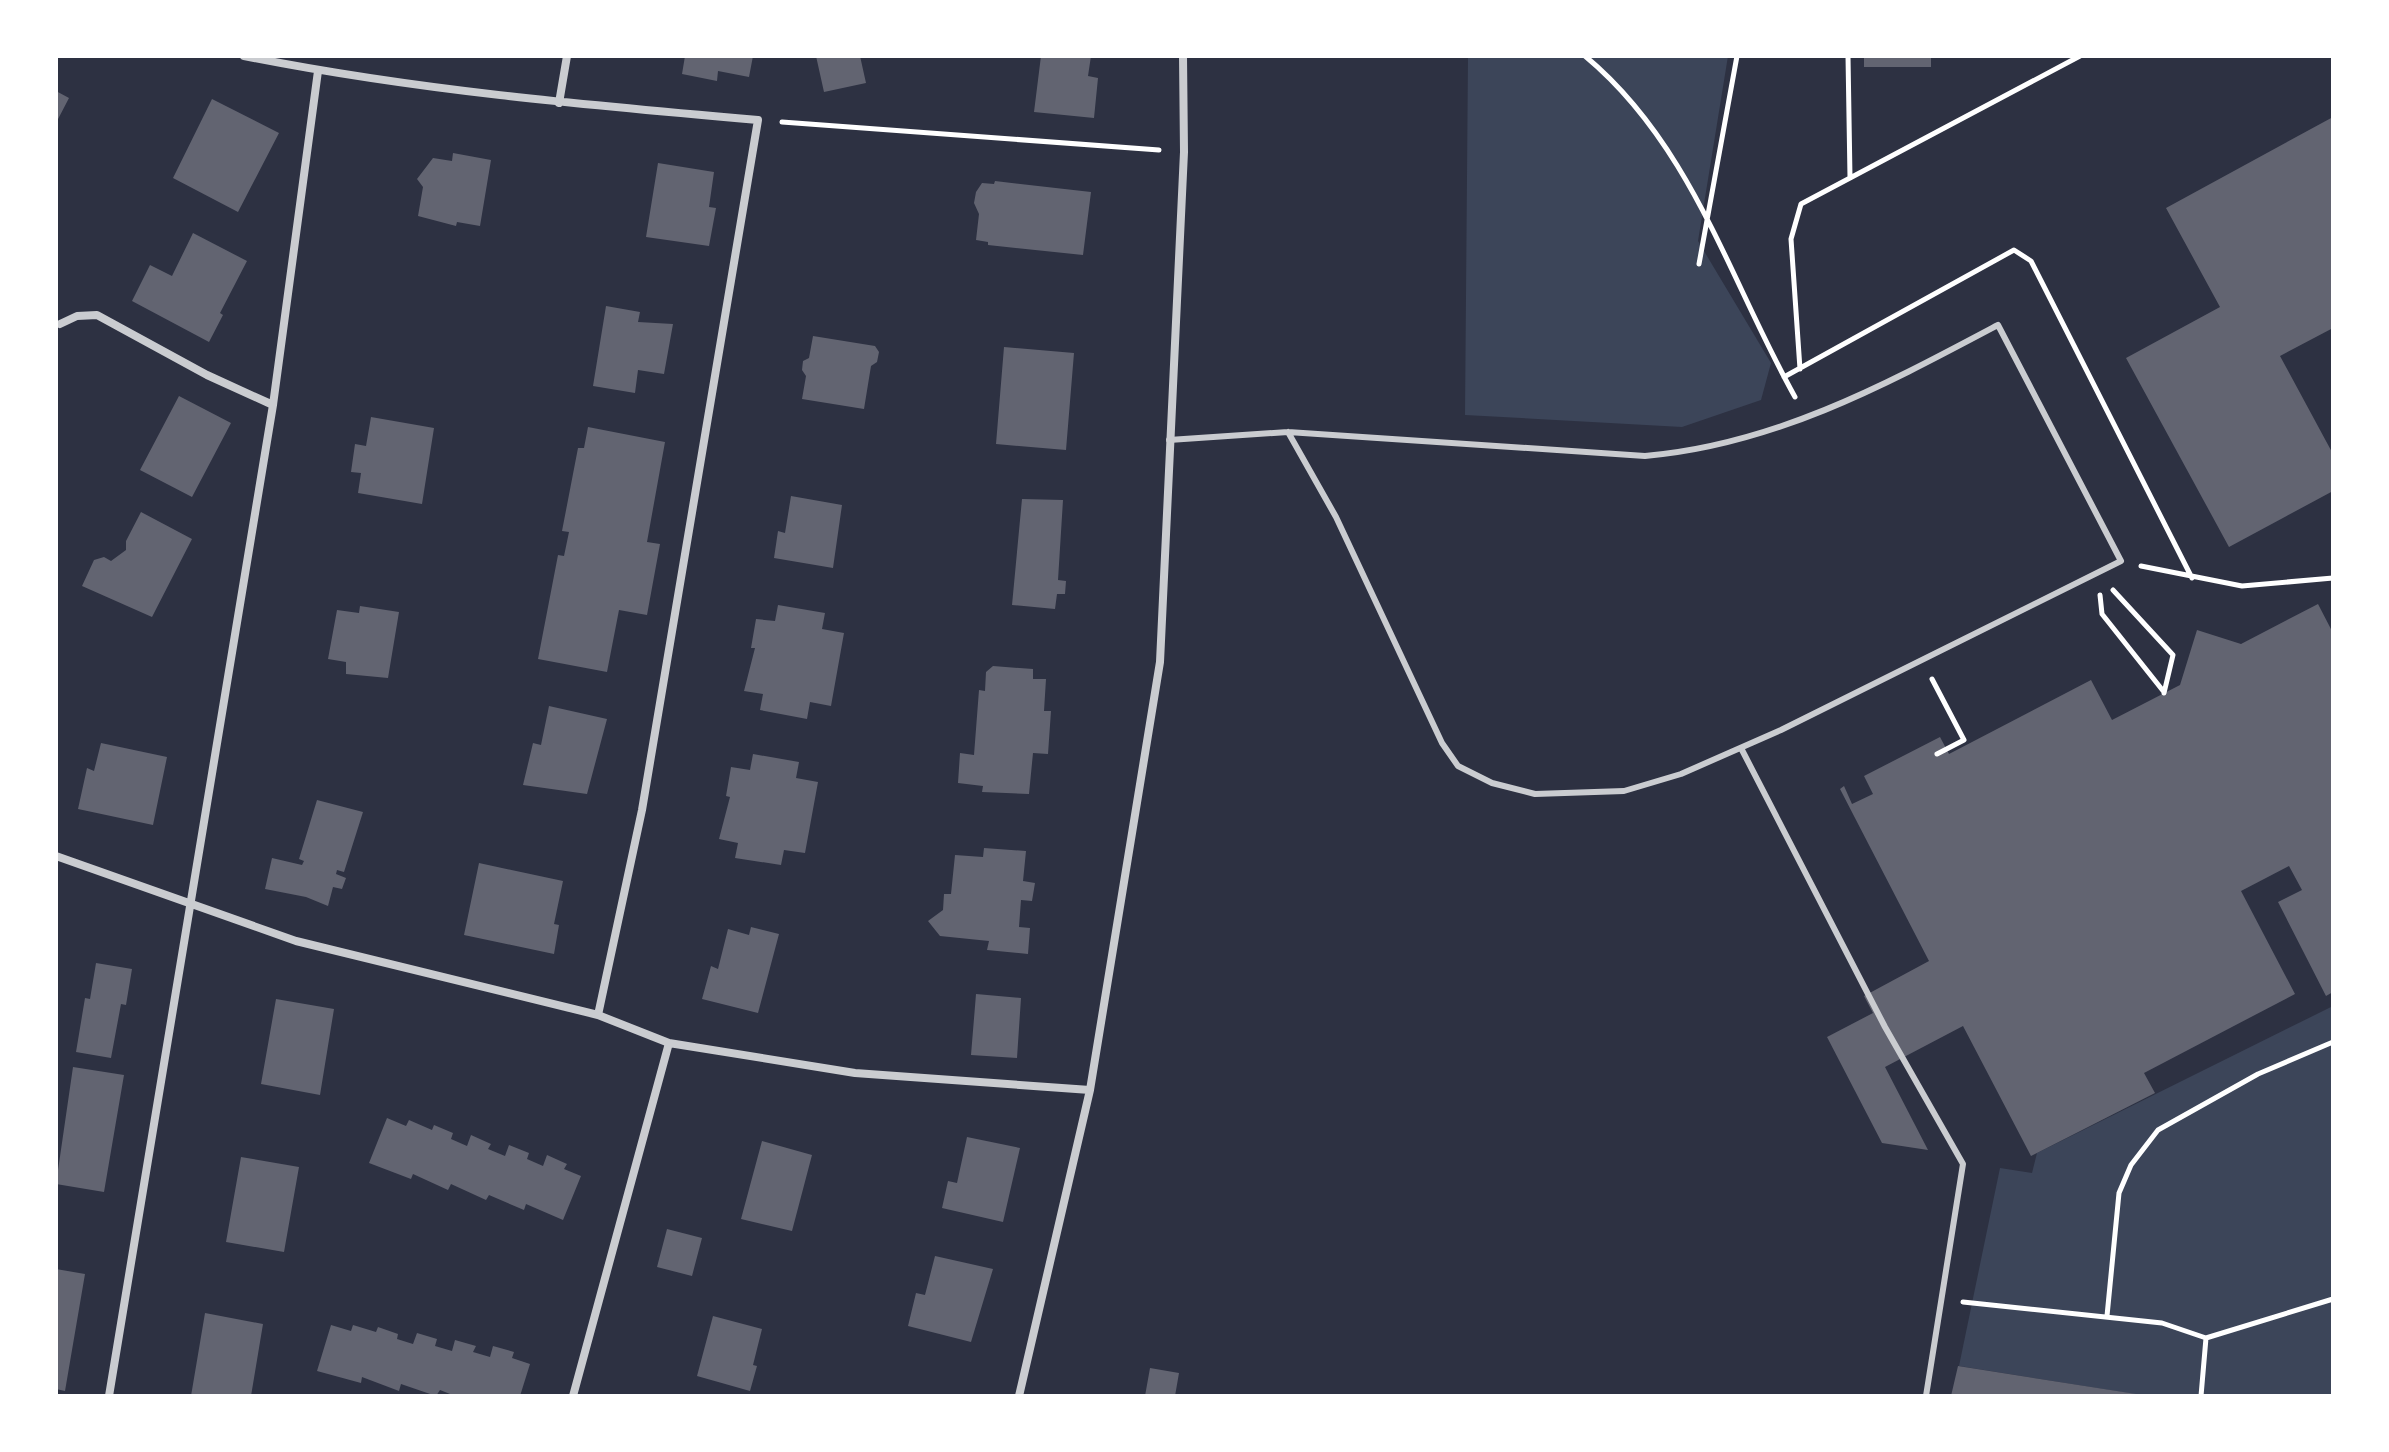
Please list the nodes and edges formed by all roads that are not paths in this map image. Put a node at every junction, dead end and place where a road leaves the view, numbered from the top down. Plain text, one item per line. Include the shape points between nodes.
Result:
1 (244, 56) edge
2 (567, 56) edge
3 (1183, 56) edge
4 (318, 71) junction
5 (559, 103) junction
6 (60, 324) dead end
7 (273, 405) junction
8 (1288, 432) junction
9 (1169, 440) junction
10 (1741, 748) junction
11 (56, 856) edge
12 (190, 906) junction
13 (598, 1015) junction
14 (669, 1043) junction
15 (1090, 1090) junction
16 (109, 1396) edge
17 (573, 1396) edge
18 (1019, 1396) edge
19 (1926, 1396) edge

1 - 4 street
2 - 5 street
3 - 9 street via 1184,152
4 - 5 street
4 - 7 street
5 - 13 street via 758,120 642,810
6 - 7 street via 97,315
7 - 12 street
8 - 9 lane
8 - 10 lane via 1336,517 1409,676 1458,766 1492,783 1535,794 1583,794 1624,791
8 - 10 lane via 1645,456 1727,445 1807,419 1889,383 1998,325 2121,561
9 - 15 street via 1160,662
10 - 19 lane via 1885,1027 1963,1164
11 - 12 street
12 - 13 street via 296,941
12 - 16 street
13 - 14 street
14 - 15 street via 855,1073
14 - 17 street
15 - 18 street

